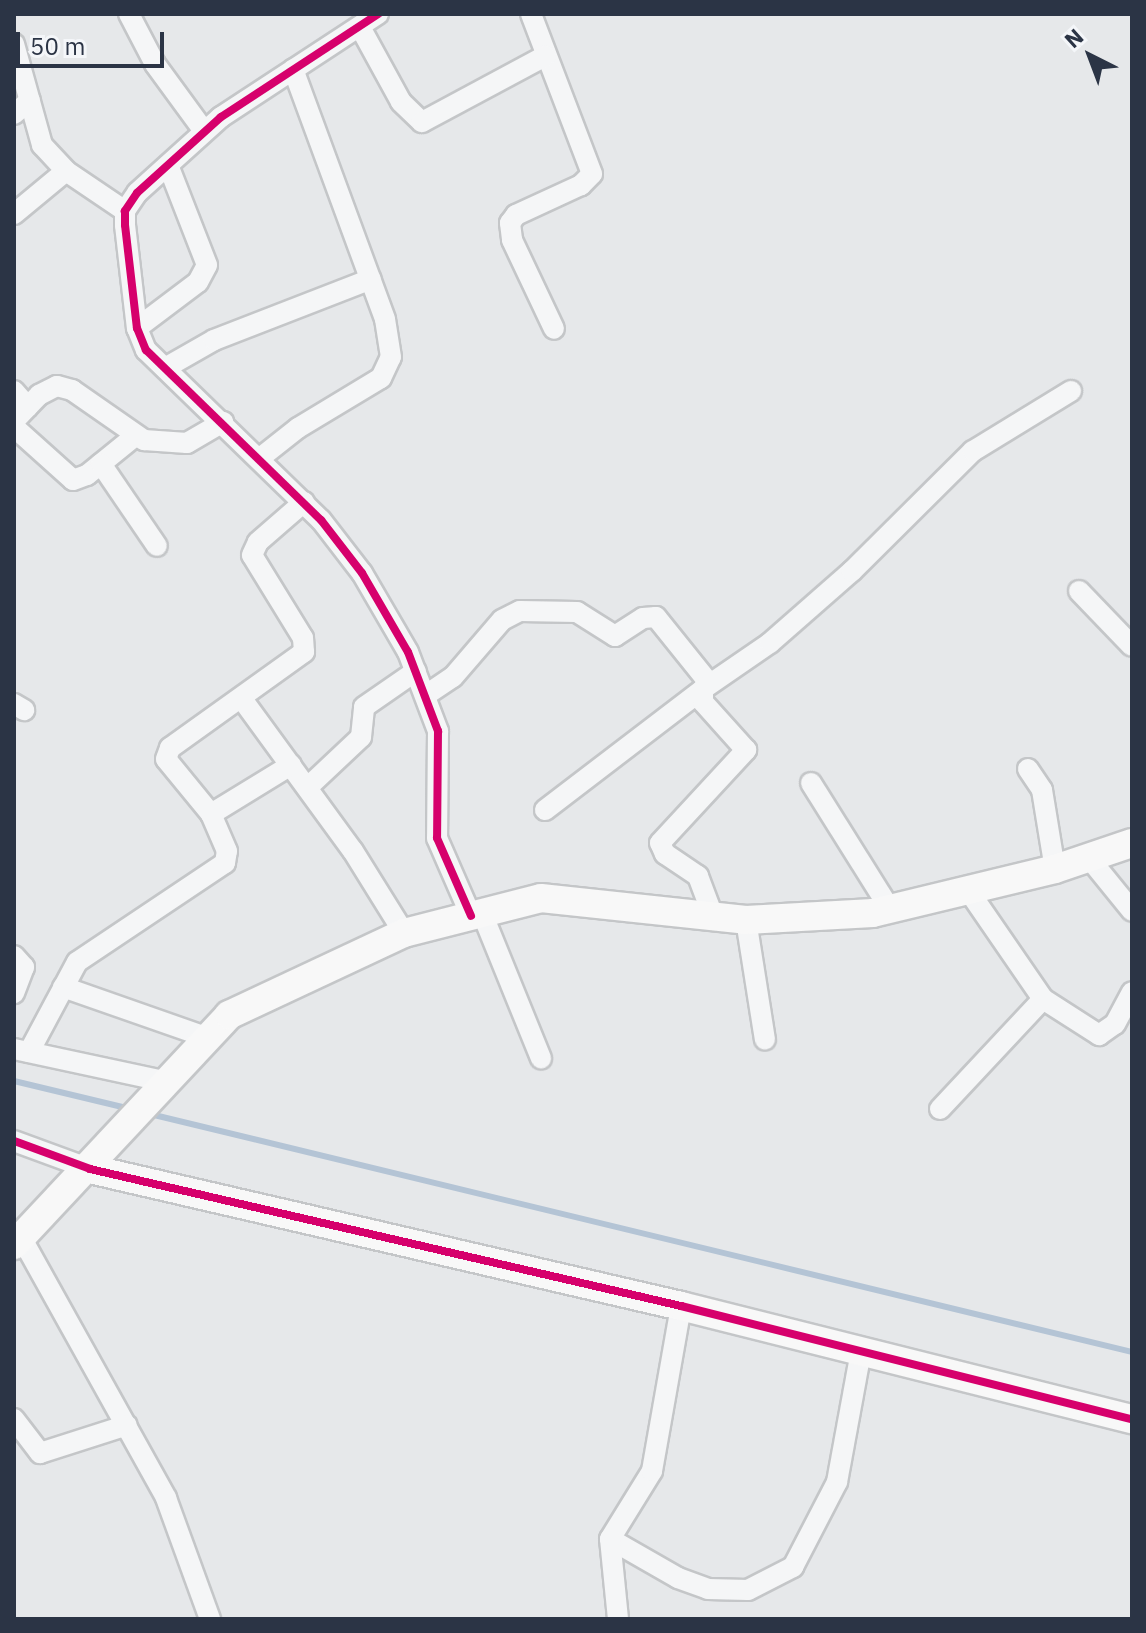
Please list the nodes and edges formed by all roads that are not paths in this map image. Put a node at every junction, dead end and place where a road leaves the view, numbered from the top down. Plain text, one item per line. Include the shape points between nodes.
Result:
1 (129, 14) edge
2 (378, 14) edge
3 (531, 14) edge
4 (360, 27) junction
5 (14, 44) edge
6 (545, 56) junction
7 (293, 69) junction
8 (30, 100) junction
9 (14, 114) edge
10 (204, 131) junction
11 (168, 165) junction
12 (66, 171) junction
13 (125, 211) junction
14 (14, 214) edge
15 (371, 279) junction
16 (137, 328) junction
17 (554, 329) dead end
18 (165, 368) junction
19 (1071, 391) dead end
20 (19, 406) edge
21 (223, 422) junction
22 (14, 427) edge
23 (135, 436) junction
24 (260, 458) junction
25 (101, 464) junction
26 (304, 502) junction
27 (157, 546) dead end
28 (1079, 591) dead end
29 (1132, 646) edge
30 (416, 671) junction
31 (706, 686) junction
32 (426, 695) junction
33 (242, 699) junction
34 (291, 765) junction
35 (1028, 769) dead end
36 (811, 783) dead end
37 (308, 787) junction
38 (545, 810) dead end
39 (211, 814) junction
40 (1132, 843) edge
41 (1089, 858) junction
42 (1055, 869) junction
43 (968, 890) junction
44 (890, 909) junction
45 (1132, 911) edge
46 (476, 915) junction
47 (713, 916) junction
48 (746, 920) junction
49 (404, 933) junction
50 (14, 956) edge
51 (63, 987) junction
52 (1132, 992) edge
53 (14, 993) edge
54 (1043, 999) junction
55 (206, 1037) junction
56 (765, 1040) dead end
57 (21, 1051) edge
58 (541, 1058) dead end
59 (159, 1085) junction
60 (940, 1109) dead end
61 (14, 1141) edge
62 (95, 1162) junction
63 (18, 1241) edge
64 (681, 1306) junction
65 (861, 1351) junction
66 (14, 1419) edge
67 (1132, 1419) edge
68 (127, 1425) junction
69 (610, 1539) junction
70 (210, 1619) edge
71 (618, 1619) edge

1 - 10 street via 155,64
2 - 4 street
3 - 6 street
4 - 6 street via 408,112 422,122
4 - 7 street
5 - 8 street
6 - 17 street via 592,174 510,223 512,240
7 - 10 street
7 - 15 street
8 - 9 street
8 - 12 street via 42,145
10 - 11 street
11 - 13 street
11 - 16 street via 207,265 198,282
12 - 13 street
12 - 14 street
13 - 16 street
15 - 18 street via 214,340
15 - 24 street via 390,340 389,369
16 - 18 street via 146,350
18 - 21 street
19 - 31 street via 973,451 812,607
20 - 23 street via 64,386
21 - 23 street via 176,445
21 - 24 street
22 - 25 street via 65,477 79,479
23 - 25 street
24 - 26 street
25 - 27 street
26 - 30 street via 362,573
26 - 33 street via 258,542 252,555 303,638 304,652
28 - 29 street
30 - 32 street
30 - 37 street via 364,707 361,737
31 - 32 street via 656,617 643,618 615,636 577,612 520,611 502,620 453,677
31 - 38 street
31 - 47 street via 703,702 746,750 660,843 665,854 698,876
32 - 46 street via 440,755 437,838
33 - 34 street
33 - 39 street via 166,754 169,766
34 - 37 street
34 - 39 street
35 - 42 street via 1042,790
36 - 44 street
37 - 49 street
39 - 51 street via 227,851 225,863 89,952
40 - 41 main road
41 - 42 main road
41 - 45 street
42 - 43 main road
43 - 44 main road
43 - 54 street
44 - 48 main road
46 - 47 main road via 541,898
46 - 49 main road
46 - 58 street
47 - 48 main road
48 - 56 street
49 - 55 main road via 229,1015
50 - 53 street via 24,967
51 - 55 street
51 - 57 street
52 - 54 street via 1115,1024 1099,1035
54 - 60 street
55 - 59 main road
57 - 59 street
59 - 62 main road
61 - 62 street
62 - 63 main road
62 - 64 main road
63 - 68 street
64 - 65 main road
64 - 69 street via 652,1471
65 - 67 main road
65 - 69 street via 837,1482 793,1567 748,1590 708,1589
66 - 68 street via 40,1453
68 - 70 street via 179,1528
69 - 71 street

